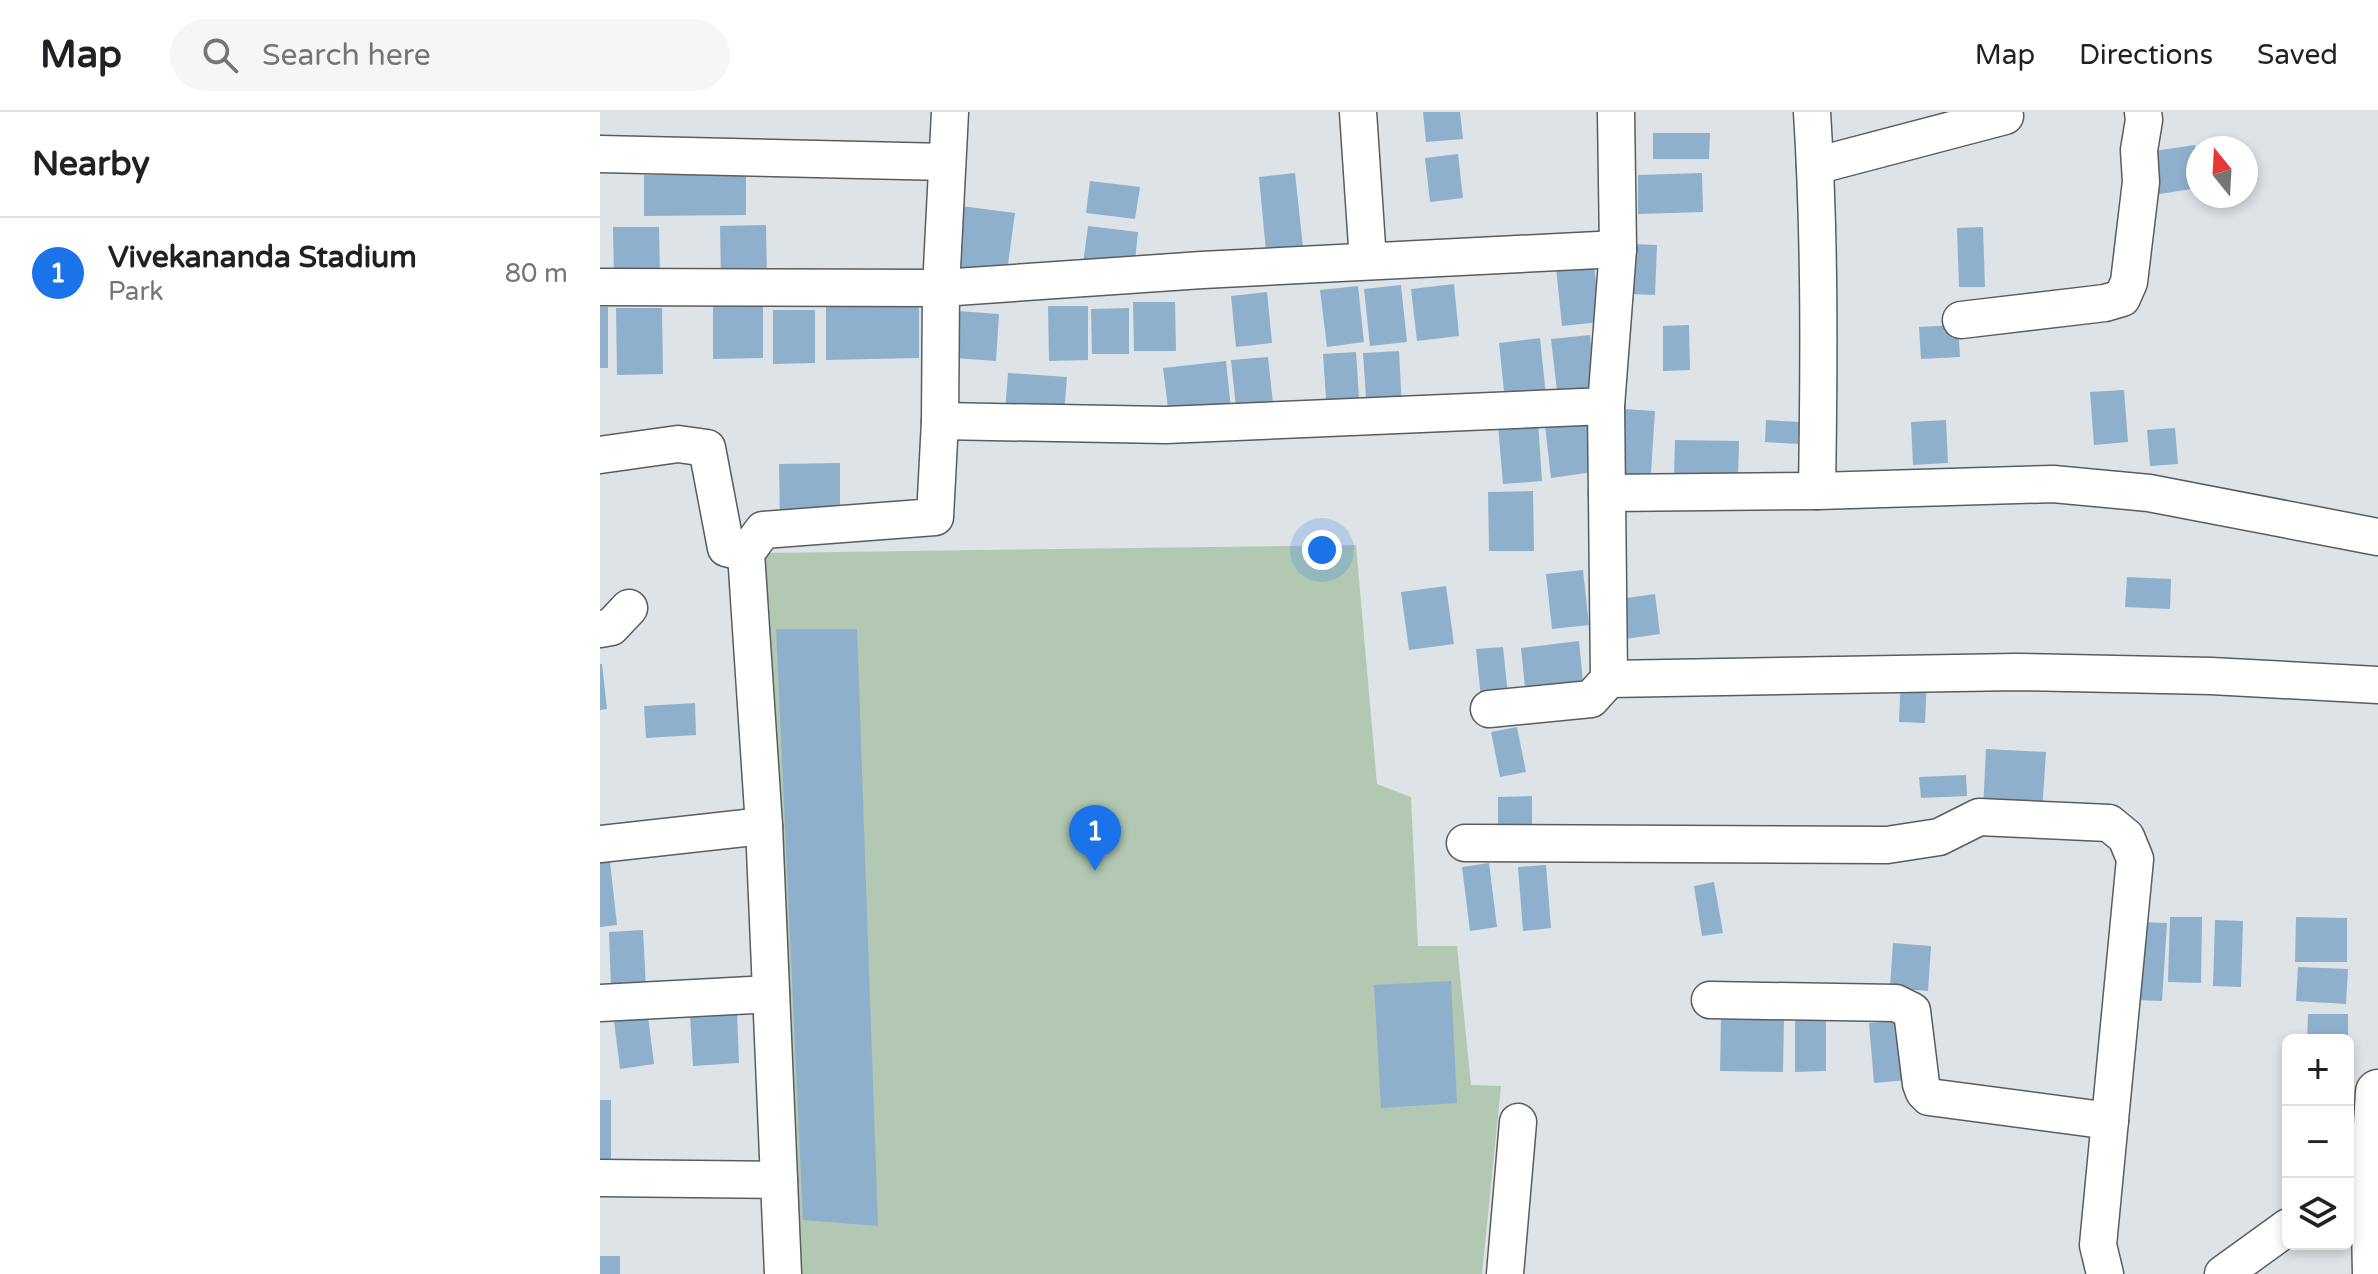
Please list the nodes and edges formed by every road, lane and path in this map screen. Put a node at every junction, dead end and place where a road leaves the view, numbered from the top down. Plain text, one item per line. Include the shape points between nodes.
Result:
1 (950, 112) edge
2 (1358, 112) edge
3 (1616, 112) edge
4 (1812, 112) edge
5 (2143, 112) edge
6 (2005, 116) dead end
7 (600, 154) edge
8 (947, 162) junction
9 (1815, 166) junction
10 (1618, 249) junction
11 (1368, 261) junction
12 (600, 287) edge
13 (941, 288) junction
14 (1961, 320) dead end
15 (1606, 406) junction
16 (940, 421) junction
17 (600, 455) edge
18 (1817, 491) junction
19 (1607, 493) junction
20 (2378, 537) edge
21 (746, 553) junction
22 (629, 608) dead end
23 (600, 629) edge
24 (1609, 679) junction
25 (2378, 685) edge
26 (1489, 709) dead end
27 (764, 826) junction
28 (1465, 843) dead end
29 (600, 844) edge
30 (771, 994) junction
31 (1710, 1000) dead end
32 (600, 1003) edge
33 (2378, 1092) edge
34 (2110, 1121) junction
35 (1518, 1122) dead end
36 (2369, 1161) edge
37 (600, 1178) edge
38 (779, 1180) junction
39 (2282, 1231) edge
40 (783, 1274) edge
41 (1505, 1274) edge
42 (2105, 1274) edge
43 (2223, 1274) edge
44 (2375, 1274) edge

1 - 8 street
2 - 11 street
3 - 10 street
4 - 9 street
5 - 14 street via 2141,182 2129,282 2122,298
6 - 9 street
7 - 8 street
8 - 13 street
9 - 18 street
10 - 11 street
10 - 15 street
11 - 13 street
12 - 13 street
13 - 16 street
15 - 16 street via 1166,425
15 - 19 street
16 - 21 street via 935,517 763,530
17 - 21 street via 678,444 707,448 726,548
18 - 19 street
18 - 20 street via 2053,484 2149,493
19 - 24 street
21 - 27 street
22 - 23 street via 611,627
24 - 25 street via 2016,672
24 - 26 street via 1591,699
27 - 29 street
27 - 30 street
28 - 34 street via 1887,845 1939,837 1979,817 2109,823 2126,837 2135,859
30 - 32 street
30 - 38 street
31 - 34 street via 1896,1003 1912,1011 1921,1084 1929,1097
33 - 36 main road
34 - 42 street via 2098,1245
35 - 41 street
36 - 44 main road
37 - 38 street
38 - 40 street
39 - 43 street

